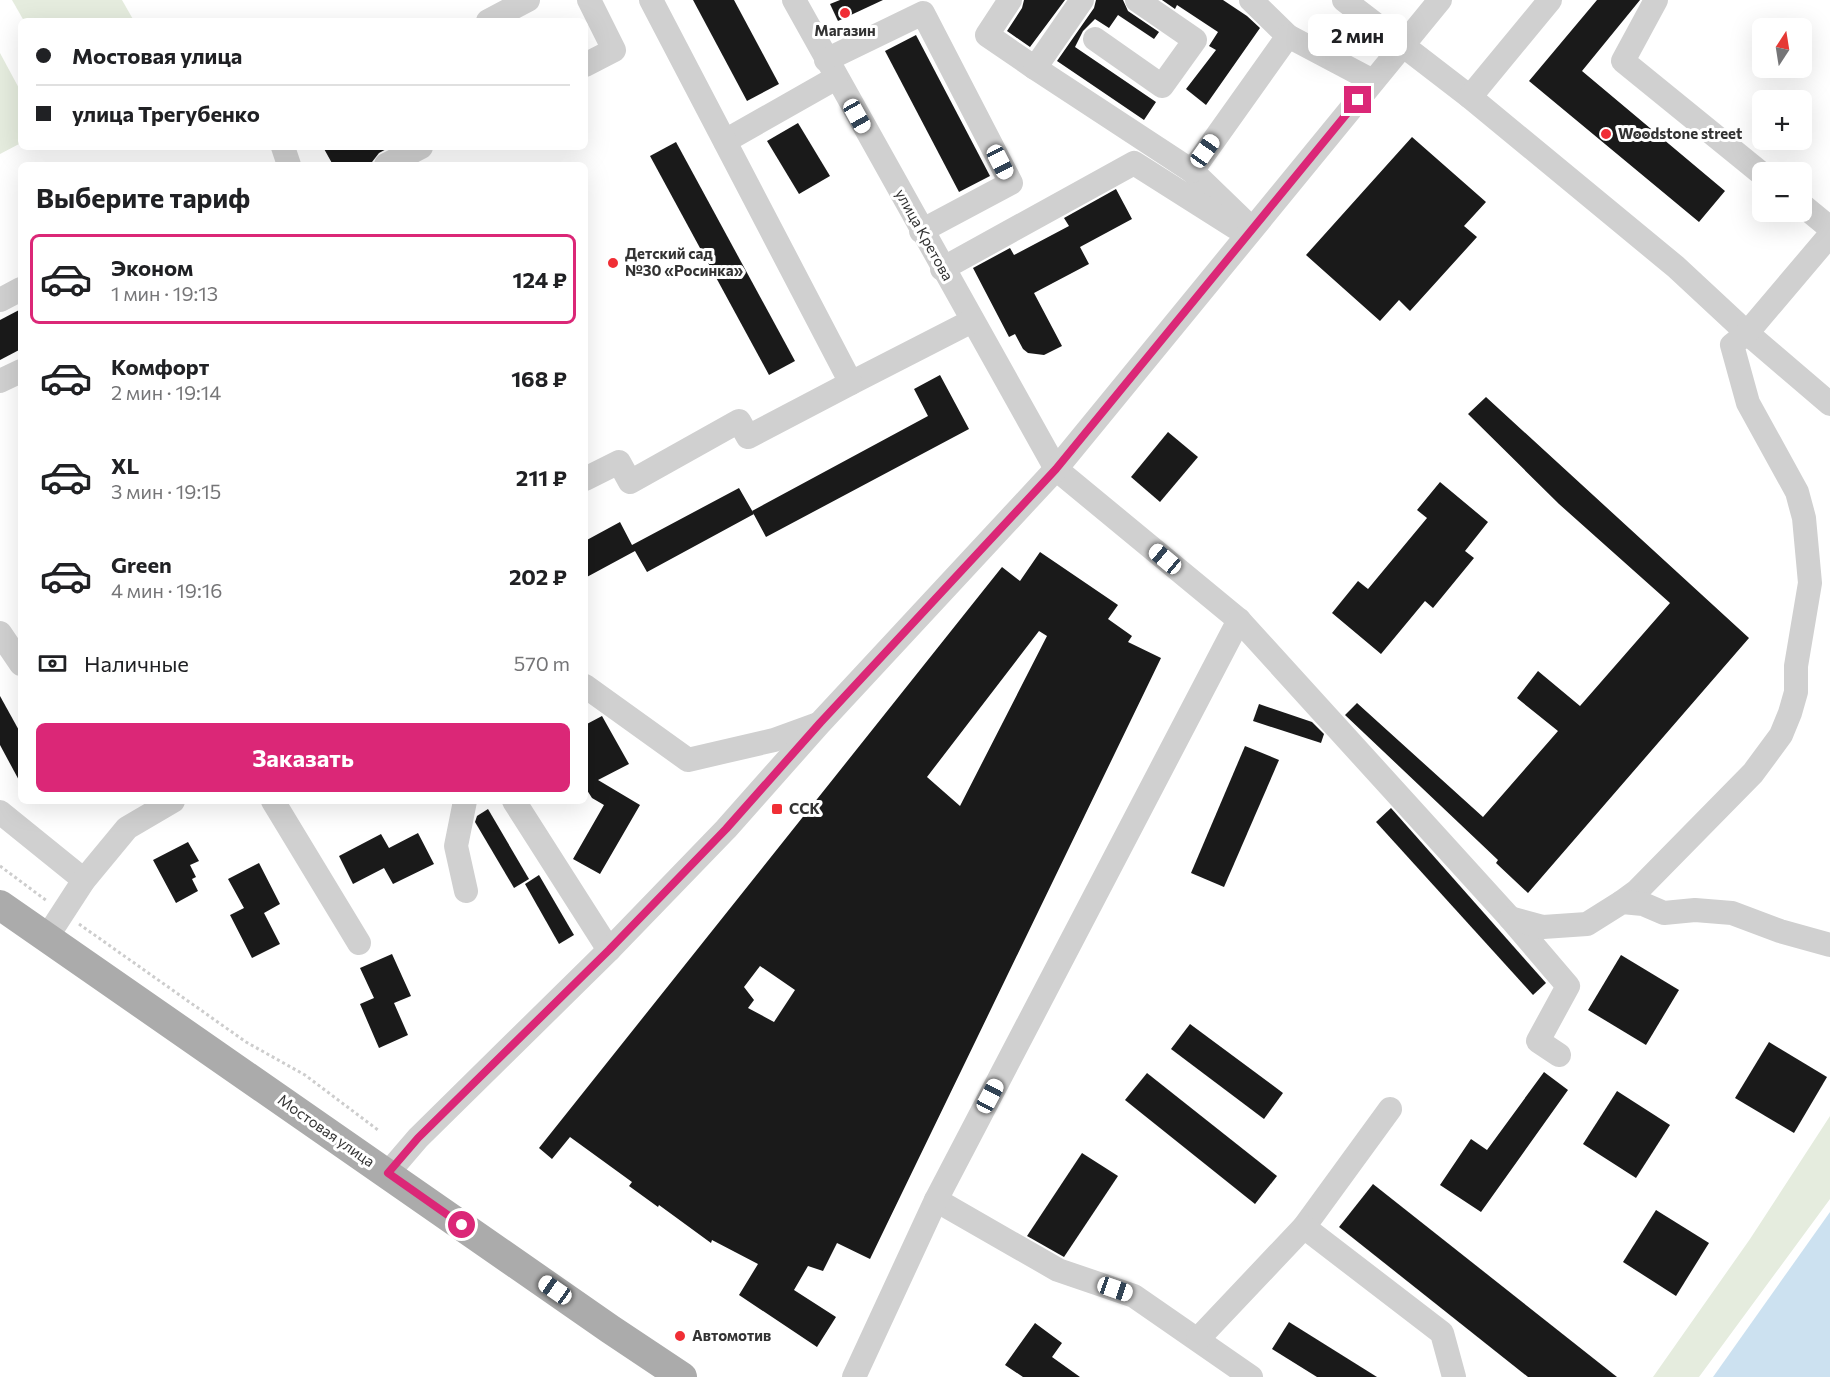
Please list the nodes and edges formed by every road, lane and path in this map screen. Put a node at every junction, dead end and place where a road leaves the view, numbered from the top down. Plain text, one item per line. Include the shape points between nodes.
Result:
1 (528, 0) edge
2 (589, 0) edge
3 (651, 0) edge
4 (794, 0) edge
5 (1010, 0) edge
6 (1082, 0) edge
7 (1137, 0) edge
8 (1344, 0) edge
9 (1440, 0) edge
10 (1550, 0) edge
11 (1656, 0) edge
12 (1257, 2) edge
13 (494, 18) edge
14 (1288, 36) junction
15 (1095, 39) dead end
16 (1402, 47) junction
17 (588, 63) edge
18 (1035, 68) junction
19 (831, 69) junction
20 (1373, 81) junction
21 (1470, 97) junction
22 (724, 141) junction
23 (416, 150) edge
24 (392, 162) edge
25 (1752, 166) edge
26 (1192, 171) junction
27 (1812, 213) edge
28 (1830, 228) edge
29 (921, 231) junction
30 (1250, 232) junction
31 (1830, 235) edge
32 (942, 269) junction
33 (18, 291) edge
34 (0, 300) edge
35 (972, 321) junction
36 (1747, 333) junction
37 (18, 372) edge
38 (0, 381) edge
39 (851, 383) junction
40 (1830, 404) edge
41 (1056, 469) junction
42 (588, 478) edge
43 (1239, 620) junction
44 (0, 633) edge
45 (18, 660) edge
46 (588, 688) edge
47 (820, 723) junction
48 (168, 804) edge
49 (275, 804) edge
50 (464, 804) edge
51 (516, 804) edge
52 (0, 812) edge
53 (0, 866) edge
54 (84, 880) junction
55 (466, 891) dead end
56 (1622, 902) junction
57 (0, 905) edge
58 (1510, 918) junction
59 (55, 925) junction
60 (359, 944) dead end
61 (1830, 945) edge
62 (609, 950) junction
63 (1559, 1055) dead end
64 (1390, 1109) dead end
65 (378, 1130) dead end
66 (388, 1173) junction
67 (936, 1200) junction
68 (1304, 1227) junction
69 (1198, 1339) junction
70 (682, 1377) edge
71 (854, 1377) edge
72 (1251, 1377) edge
73 (1454, 1377) edge

1 - 13 street
2 - 17 street via 614,50
3 - 22 street
4 - 19 street, улица Кретова
5 - 18 street via 987,35
6 - 18 street
7 - 15 street via 1195,40 1162,86
8 - 16 street
9 - 16 street
10 - 21 street
11 - 25 street via 1623,61
12 - 14 street
14 - 20 street
14 - 26 street
16 - 20 street
16 - 21 street
18 - 26 street
19 - 22 street
19 - 29 street, улица Кретова
19 - 29 street via 923,13 1011,183
20 - 30 street
21 - 36 street via 1676,267
22 - 39 street
23 - 24 street
26 - 30 street
27 - 28 street
29 - 32 street, улица Кретова
30 - 32 street via 1134,163
30 - 41 street
31 - 36 street
32 - 35 street, улица Кретова
33 - 34 street
35 - 39 street
35 - 41 street, улица Кретова
36 - 40 street
36 - 56 street via 1732,345 1748,403 1797,492 1804,518 1810,583 1796,666 1796,692 1780,735 1753,773
37 - 38 street
39 - 42 street via 747,437 739,421 630,482 619,462
41 - 43 street
41 - 47 street
43 - 58 street
43 - 67 street
44 - 45 street
46 - 47 street via 688,759 774,740
47 - 62 street via 726,829
48 - 54 street via 128,828
49 - 60 street
50 - 55 street via 456,846
51 - 62 street
52 - 54 street
53 - 59 path
54 - 59 street
56 - 58 street via 1587,924 1543,927
56 - 61 street via 1643,904 1664,914 1695,910 1732,913
57 - 59 main road, Мостовая улица
58 - 63 street via 1568,986 1538,1041
59 - 65 path via 305,1075
59 - 66 main road, Мостовая улица
62 - 66 street via 418,1138
64 - 68 street
66 - 70 main road, Мостовая улица
67 - 69 street via 1058,1270 1134,1296
67 - 71 street
68 - 69 street
68 - 73 street via 1442,1333
69 - 72 street

